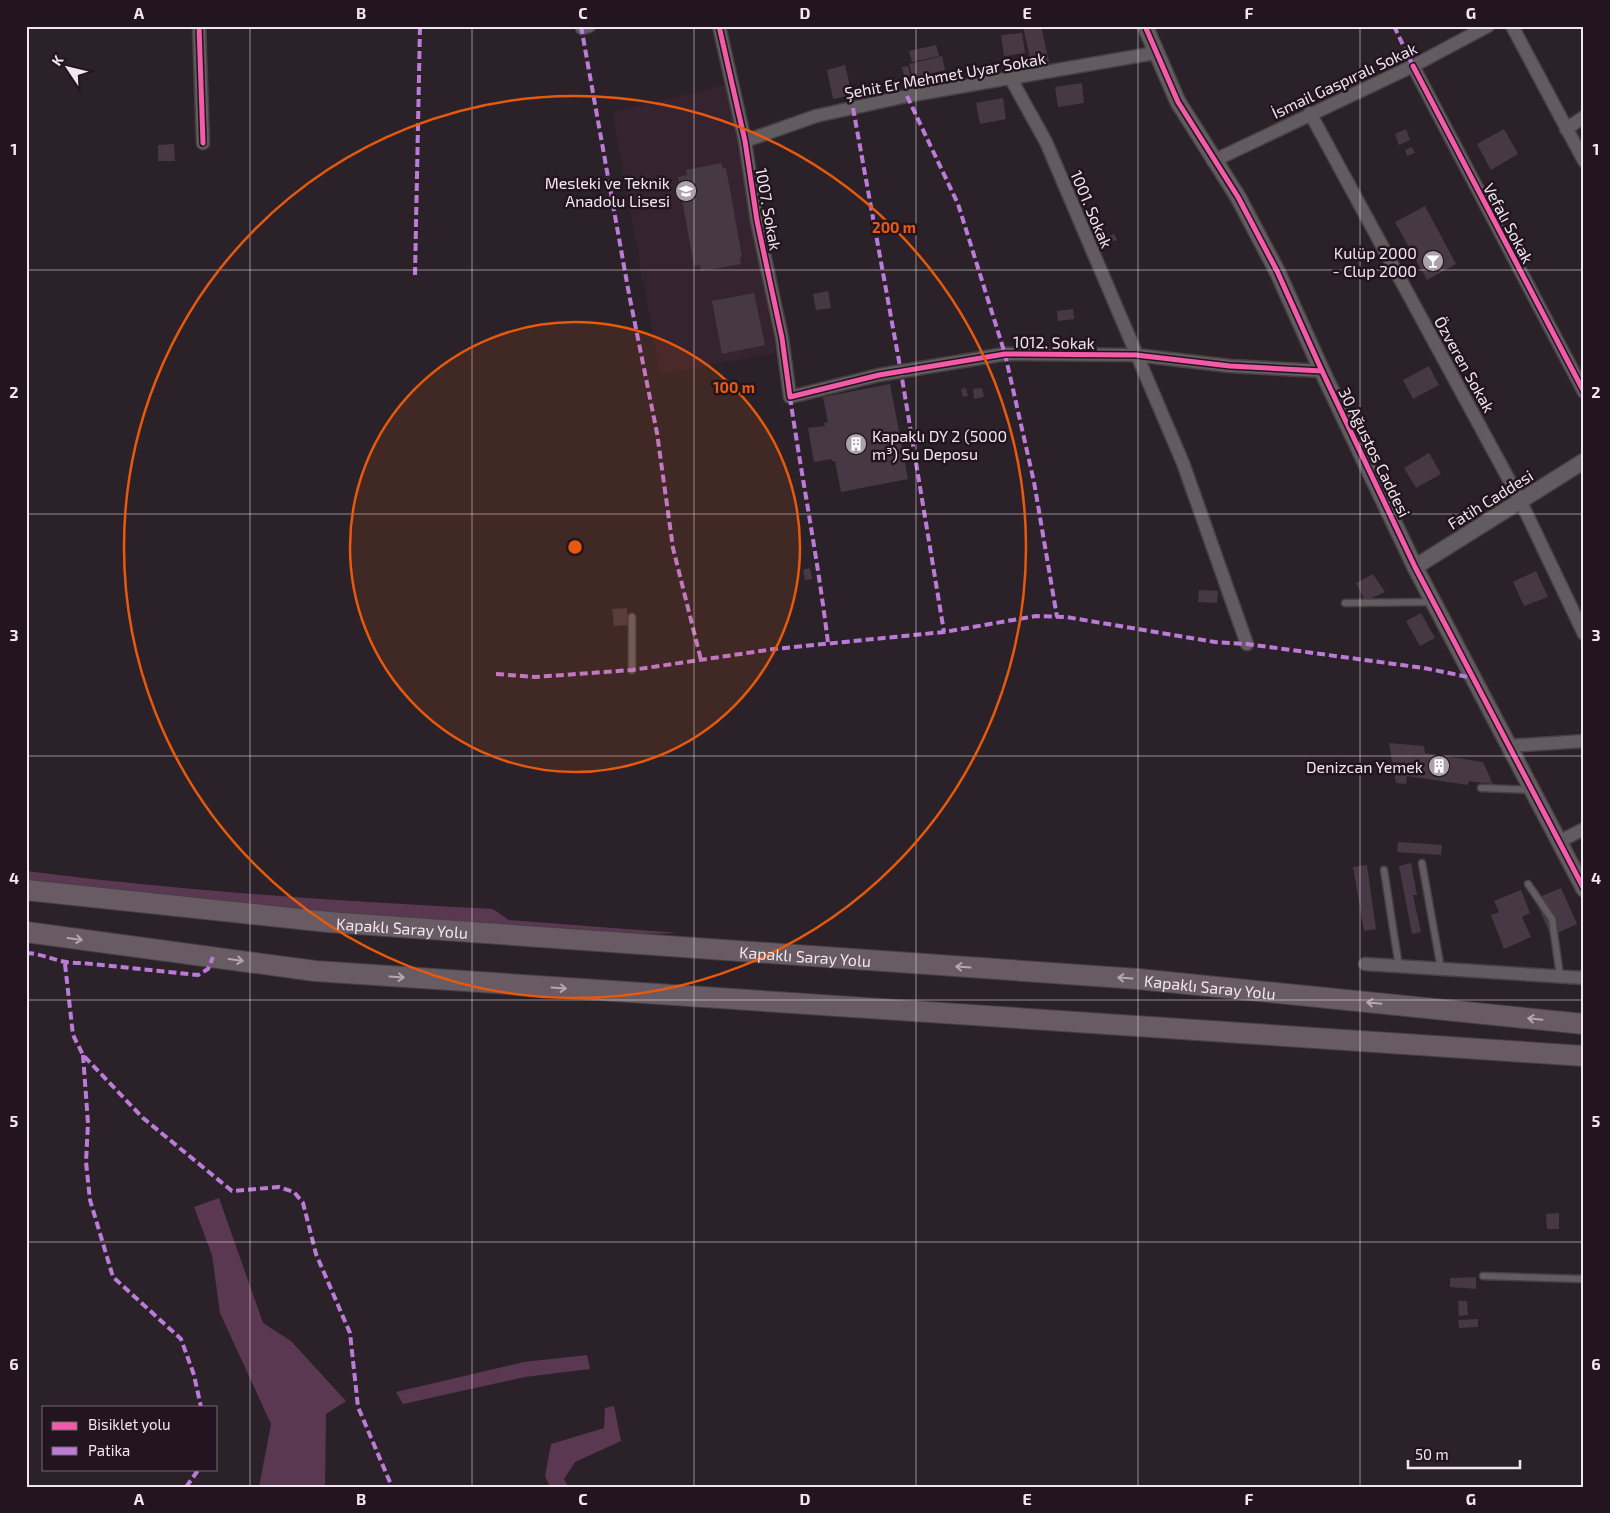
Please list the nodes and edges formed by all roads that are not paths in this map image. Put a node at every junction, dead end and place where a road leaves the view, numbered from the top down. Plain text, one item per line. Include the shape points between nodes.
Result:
1 (199, 26) edge
2 (719, 26) edge
3 (1145, 26) edge
4 (1488, 26) edge
5 (1512, 26) edge
6 (1155, 53) junction
7 (1413, 66) junction
8 (1011, 79) junction
9 (1310, 113) junction
10 (1584, 117) edge
11 (1566, 129) junction
12 (745, 141) junction
13 (202, 143) dead end
14 (1213, 161) junction
15 (1584, 161) edge
16 (1136, 355) junction
17 (1322, 371) junction
18 (1584, 392) edge
19 (790, 397) joint
20 (1584, 461) edge
21 (1520, 500) junction
22 (1415, 566) junction
23 (1434, 602) junction
24 (1345, 603) dead end
25 (632, 617) dead end
26 (1584, 634) edge
27 (1246, 644) dead end
28 (632, 670) dead end
29 (1584, 741) edge
30 (1508, 746) junction
31 (1480, 788) dead end
32 (1532, 790) junction
33 (1584, 829) edge
34 (1560, 840) junction
35 (1422, 863) dead end
36 (1384, 870) dead end
37 (1528, 884) dead end
38 (1584, 889) edge
39 (26, 890) edge
40 (26, 932) edge
41 (1364, 964) dead end
42 (1399, 967) junction
43 (1441, 969) junction
44 (1560, 976) junction
45 (1584, 978) edge
46 (1584, 1024) edge
47 (1584, 1056) edge
48 (1483, 1276) dead end
49 (1584, 1279) edge

1 - 13 street
2 - 12 street, 1007. Sokak
3 - 6 street, 30 Ağustos Caddesi
4 - 7 street, İsmail Gaspıralı Sokak
5 - 11 street
6 - 8 street, Şehit Er Mehmet Uyar Sokak
6 - 14 street, 30 Ağustos Caddesi via 1178,102
7 - 9 street, İsmail Gaspıralı Sokak
7 - 18 street, Vefalı Sokak
8 - 12 street, Şehit Er Mehmet Uyar Sokak via 907,96 816,116
8 - 16 street, 1001. Sokak via 1046,142
9 - 14 street, İsmail Gaspıralı Sokak
9 - 21 street, Özveren Sokak
10 - 11 street
11 - 15 street
12 - 19 street, 1007. Sokak
14 - 17 street, 30 Ağustos Caddesi via 1238,197 1278,271
16 - 17 street, 1012. Sokak via 1230,366
16 - 19 street, 1012. Sokak via 1004,354 879,375
16 - 27 street, 1001. Sokak via 1183,463
17 - 22 street, 30 Ağustos Caddesi
20 - 21 street, Fatih Caddesi
21 - 22 street, Fatih Caddesi
21 - 26 street, Özveren Sokak
22 - 23 street, 30 Ağustos Caddesi
23 - 24 lane
23 - 30 street, 30 Ağustos Caddesi
25 - 28 lane
29 - 30 street
30 - 32 street, 30 Ağustos Caddesi
31 - 32 lane
32 - 34 street, 30 Ağustos Caddesi
33 - 34 street
34 - 38 street, 30 Ağustos Caddesi
35 - 43 lane
36 - 42 lane
37 - 44 lane via 1552,919
46 -> 39 highway, Kapaklı Saray Yolu via 1138,979 328,922
40 -> 47 highway via 315,971
41 - 42 street
42 - 43 street
43 - 44 street
44 - 45 street
48 - 49 lane

